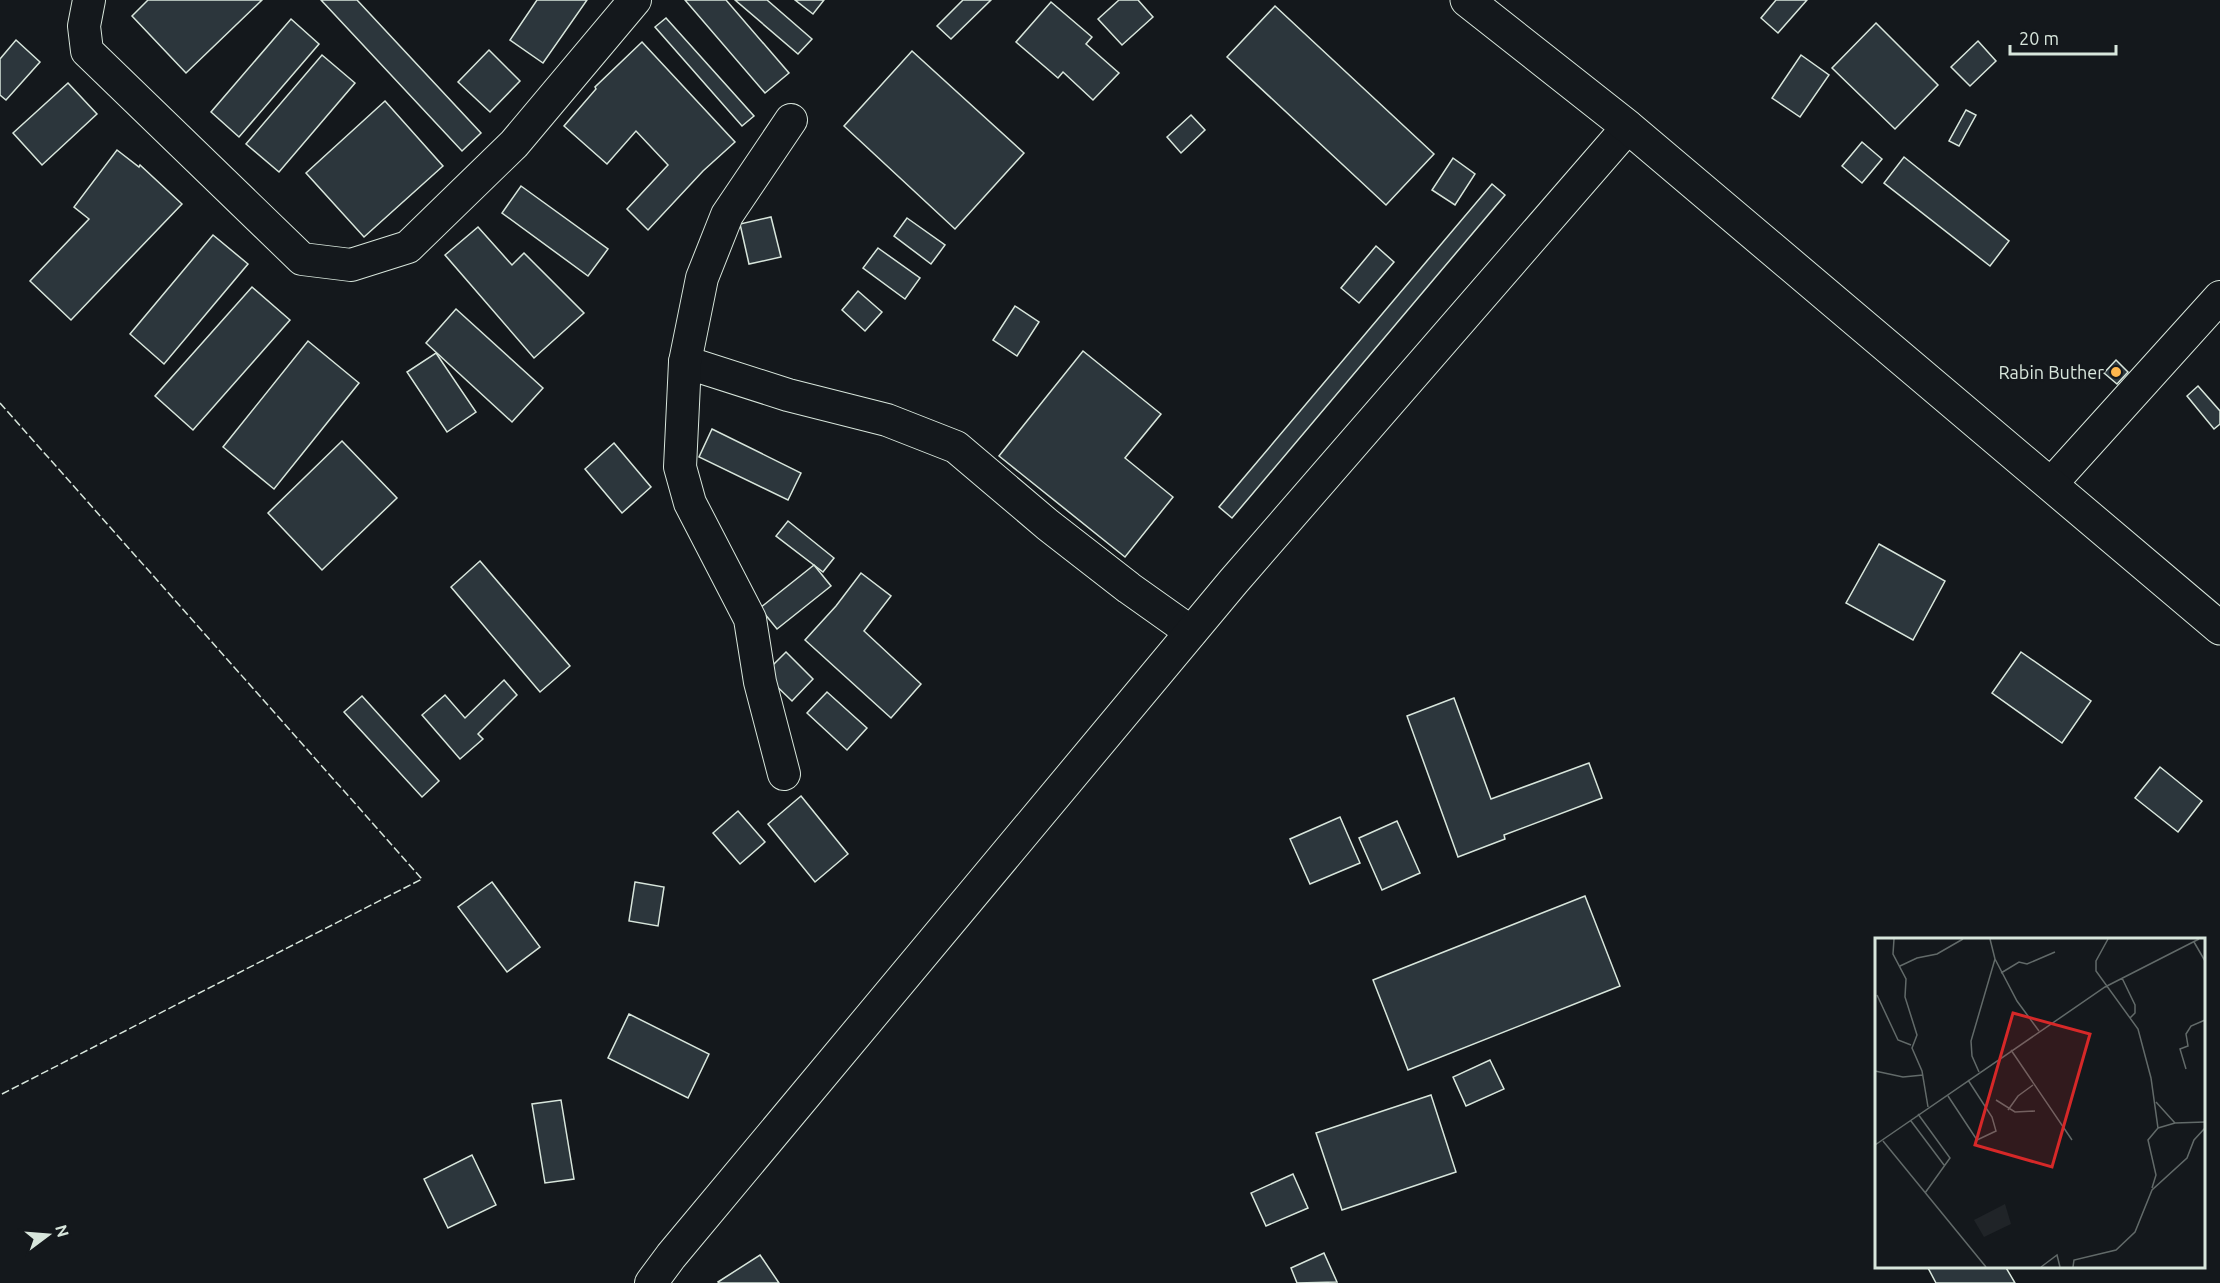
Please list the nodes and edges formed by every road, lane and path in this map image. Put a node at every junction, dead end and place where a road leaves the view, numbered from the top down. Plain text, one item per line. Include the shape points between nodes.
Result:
1 (89, 0) edge
2 (635, 0) edge
3 (1467, 0) edge
4 (791, 120) dead end
5 (1628, 127) junction
6 (2220, 297) edge
7 (685, 362) junction
8 (2051, 484) junction
9 (2220, 628) edge
10 (1191, 632) junction
11 (784, 774) dead end
12 (651, 1283) edge

1 - 2 street via 84,26 87,51 302,259 351,265 408,247 514,144
3 - 5 main road
4 - 7 street via 727,215 702,278
5 - 8 main road
5 - 10 street
6 - 8 street
7 - 10 street via 788,395 887,420 956,447 1048,525
7 - 11 street via 680,467 690,503 750,619 760,682
8 - 9 main road
10 - 12 street

